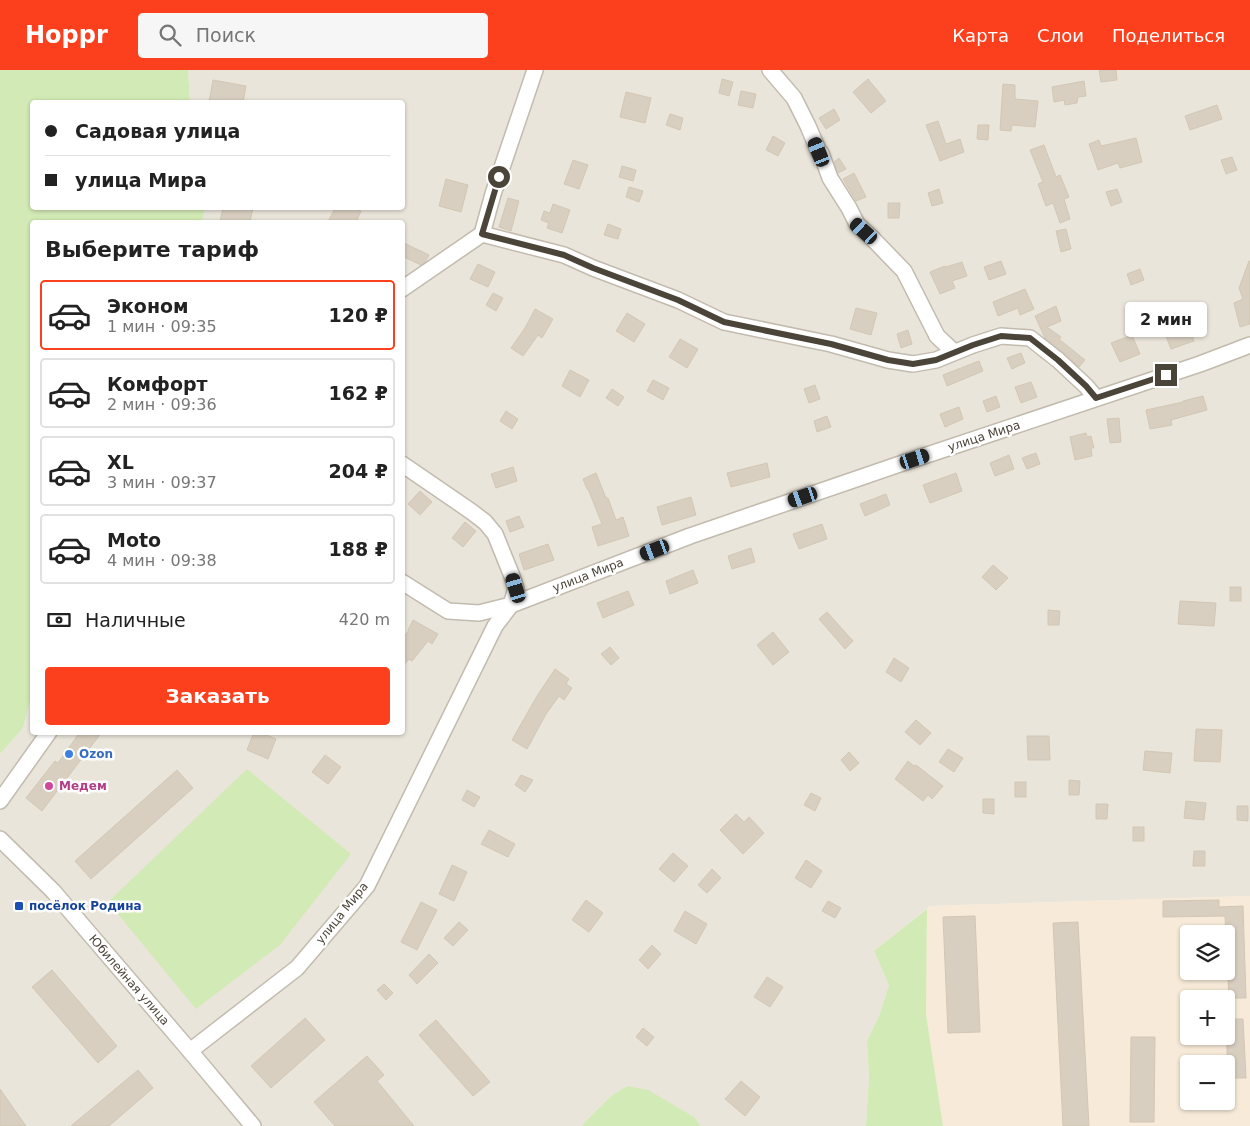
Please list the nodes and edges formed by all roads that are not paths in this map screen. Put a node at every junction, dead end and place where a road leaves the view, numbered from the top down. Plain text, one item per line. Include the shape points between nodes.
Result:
1 (535, 70) edge
2 (770, 70) edge
3 (482, 234) junction
4 (405, 287) edge
5 (1250, 345) edge
6 (954, 352) junction
7 (1096, 398) junction
8 (405, 466) edge
9 (405, 584) edge
10 (511, 605) junction
11 (47, 735) edge
12 (0, 801) edge
13 (0, 839) edge
14 (190, 1051) junction
15 (248, 1124) edge

1 - 3 street
2 - 6 street via 794,98 830,178 857,224 904,271 937,336
3 - 4 street
3 - 6 street via 564,255 678,300 724,322 913,364 936,360
5 - 7 street, улица Мира
6 - 7 street via 1001,336 1030,338 1058,360
7 - 10 street, улица Мира via 690,536
8 - 10 street via 485,522 494,534 516,588
9 - 10 street via 448,611 479,613
10 - 14 street, улица Мира via 495,626 367,886 297,968
11 - 12 street
13 - 14 street, Юбилейная улица via 53,891
14 - 15 street, Юбилейная улица

